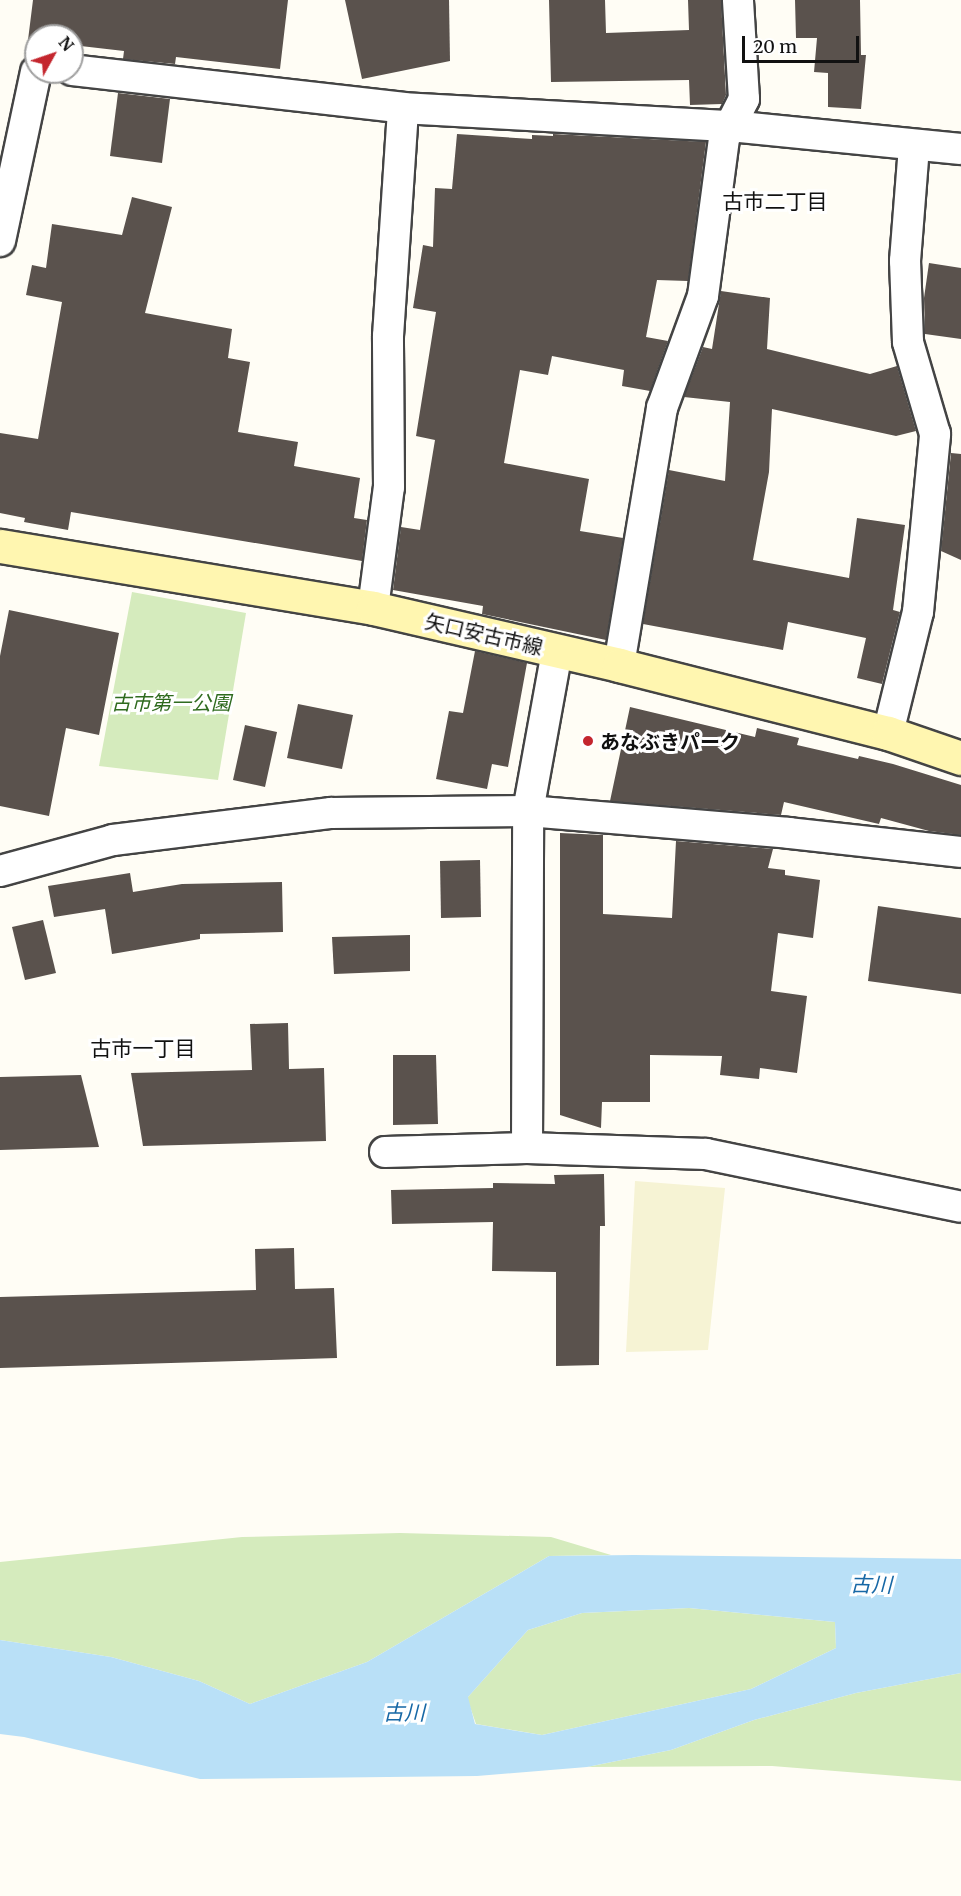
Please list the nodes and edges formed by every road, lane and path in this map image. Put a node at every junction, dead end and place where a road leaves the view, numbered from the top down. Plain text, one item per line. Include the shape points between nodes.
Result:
1 (738, 0) edge
2 (84, 71) edge
3 (33, 84) edge
4 (404, 108) junction
5 (730, 126) junction
6 (914, 146) junction
7 (961, 149) edge
8 (0, 242) edge
9 (948, 437) edge
10 (0, 546) edge
11 (373, 608) junction
12 (557, 652) junction
13 (619, 665) junction
14 (888, 733) junction
15 (961, 758) edge
16 (528, 811) junction
17 (961, 852) edge
18 (0, 871) edge
19 (527, 1148) junction
20 (386, 1152) dead end
21 (961, 1207) edge

1 - 5 street via 744,99
2 - 4 street
3 - 8 street
4 - 5 street
4 - 11 street via 388,336 389,487
5 - 6 street
5 - 13 street via 724,138 703,296 662,408
6 - 7 street
6 - 9 street via 905,261 908,342
9 - 14 street via 918,612
10 - 11 main road, 矢口安古市線
11 - 12 main road, 矢口安古市線
12 - 13 main road, 矢口安古市線
12 - 16 street
13 - 14 main road, 矢口安古市線
14 - 15 main road, 矢口安古市線
16 - 17 street
16 - 18 street via 331,813 113,840
16 - 19 street
19 - 20 street
19 - 21 street via 705,1154

